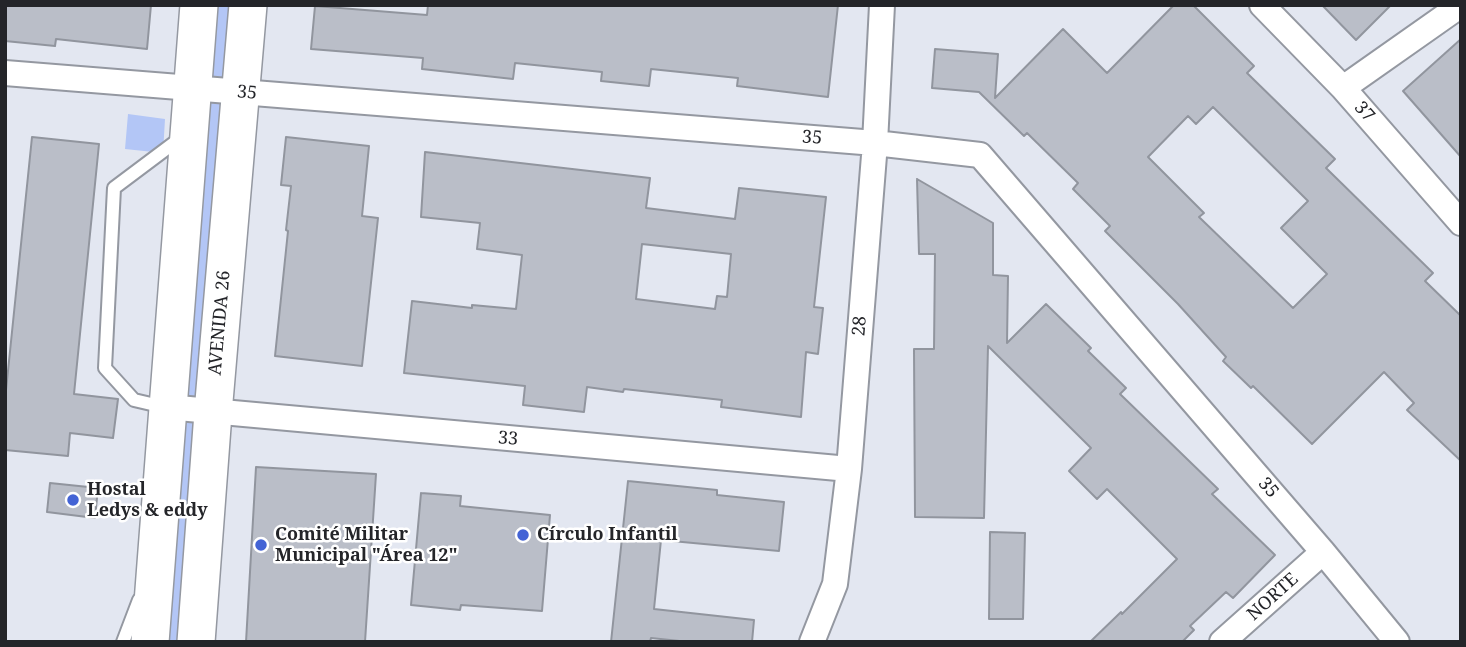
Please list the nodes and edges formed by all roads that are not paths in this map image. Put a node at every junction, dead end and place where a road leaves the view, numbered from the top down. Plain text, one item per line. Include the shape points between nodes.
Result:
1 (199, 5) edge
2 (248, 5) edge
3 (882, 5) edge
4 (1262, 5) edge
5 (1461, 5) edge
6 (5, 73) edge
7 (194, 88) junction
8 (1343, 88) junction
9 (240, 93) junction
10 (190, 131) junction
11 (875, 143) junction
12 (1461, 223) edge
13 (167, 407) junction
14 (213, 413) junction
15 (849, 469) junction
16 (1323, 552) junction
17 (156, 557) junction
18 (122, 642) edge
19 (150, 642) edge
20 (196, 642) edge
21 (812, 642) edge
22 (1222, 642) edge
23 (1397, 642) edge

1 - 7 main road
2 - 9 main road, AVENIDA 26
3 - 11 street, 28
4 - 8 street, 37
5 - 8 street
6 - 7 street, 35
7 - 9 street, 35
7 - 10 main road
8 - 12 street, 37
9 - 11 street, 35
9 - 14 main road, AVENIDA 26
10 - 13 main road
10 - 13 lane via 114,188 105,368 134,400
11 - 15 street, 28
11 - 16 street, 35 via 980,155
13 - 14 street, 33
13 - 17 main road
14 - 15 street, 33
14 - 20 main road, AVENIDA 26
15 - 21 street, 28 via 835,584
16 - 22 street, NORTE
16 - 23 street, 35
17 - 18 lane
17 - 19 main road

